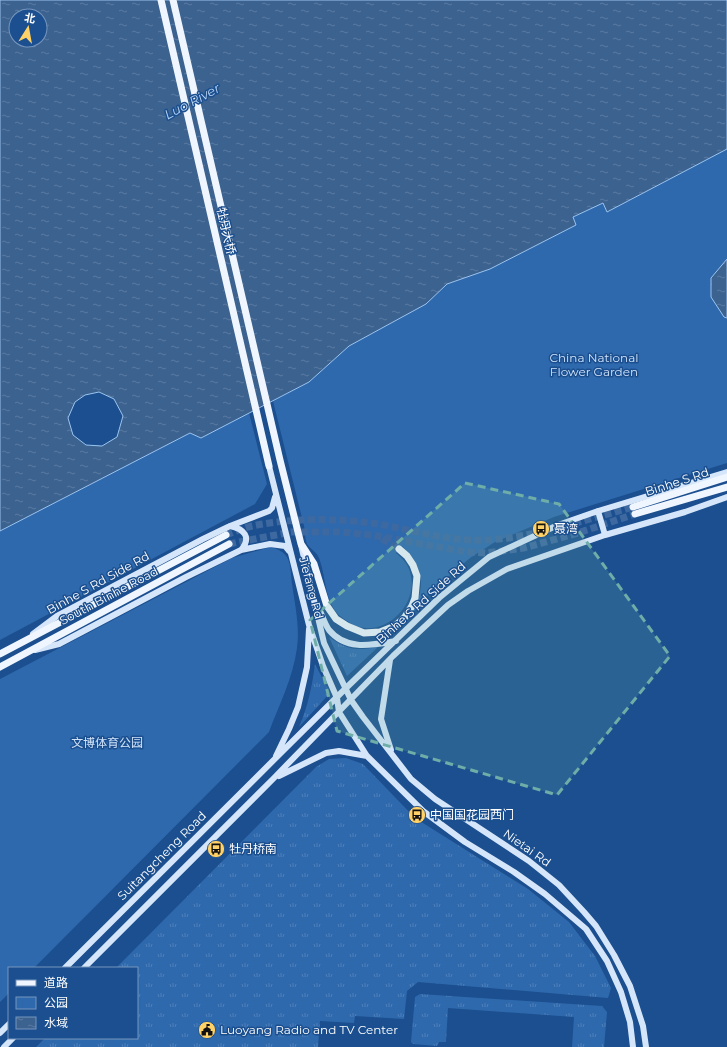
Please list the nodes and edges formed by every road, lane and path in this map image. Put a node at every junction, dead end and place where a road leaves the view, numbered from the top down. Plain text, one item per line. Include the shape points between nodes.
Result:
1 (161, 0) edge
2 (173, 0) edge
3 (280, 460) joint
4 (269, 466) joint
5 (727, 472) edge
6 (727, 477) edge
7 (727, 486) edge
8 (275, 491) junction
9 (727, 497) edge
10 (598, 511) junction
11 (230, 526) junction
12 (226, 535) tunnel mouth
13 (605, 535) junction
14 (229, 544) tunnel mouth
15 (301, 544) junction
16 (399, 549) tunnel mouth
17 (241, 550) junction
18 (290, 551) junction
19 (314, 598) junction
20 (309, 625) junction
21 (396, 641) junction
22 (22, 642) junction
23 (28, 652) junction
24 (0, 654) edge
25 (390, 660) junction
26 (0, 667) edge
27 (345, 689) junction
28 (337, 698) junction
29 (351, 700) junction
30 (339, 712) junction
31 (367, 756) junction
32 (392, 756) junction
33 (274, 760) junction
34 (274, 778) junction
35 (66, 967) edge
36 (85, 967) edge
37 (8, 1025) edge
38 (0, 1033) edge
39 (12, 1039) edge
40 (4, 1047) edge
41 (633, 1047) edge
42 (646, 1047) edge

1 - 4 main road, 牡丹大桥
2 - 3 main road, 牡丹大桥
3 - 15 main road, Jiefang Rd
4 - 8 main road, Jiefang Rd
5 - 10 main road, Binhe S Rd Side Rd
6 - 7 main road, Binhe S Rd via 634,511
8 - 11 main road, Binhe S Rd Side Rd via 269,512
8 - 18 main road, Jiefang Rd
9 - 13 main road, Binhe S Rd Side Rd
10 - 13 main road
10 - 21 main road, Binhe S Rd Side Rd via 558,525 489,557 439,598
11 - 17 main road via 243,531 245,535 245,546
11 - 22 main road, Binhe S Rd Side Rd via 57,616
12 - 22 main road, South Binhe Road
13 - 25 main road, Binhe S Rd Side Rd via 507,569 468,591 448,605
14 - 23 main road, South Binhe Road
15 - 16 main road via 314,564 327,606 333,615 347,626 364,633 380,632 395,626 412,606 417,576 414,565
15 - 19 main road, Jiefang Rd
17 - 18 main road via 270,544 285,546
17 - 23 main road via 59,644
18 - 20 main road, Jiefang Rd
19 - 21 main road via 329,630 340,639 362,646
19 - 27 main road, Jiefang Rd via 324,643
20 - 28 main road, Jiefang Rd
20 - 33 main road via 307,667 298,707
21 - 27 main road, Binhe S Rd Side Rd
22 - 24 main road, South Binhe Road
23 - 26 main road, South Binhe Road
25 - 29 main road, Binhe S Rd Side Rd
25 - 32 main road via 381,719
27 - 28 main road, Binhe S Rd Side Rd
27 - 29 main road, Jiefang Rd
28 - 30 main road, Jiefang Rd
28 - 33 main road, Binhe S Rd Side Rd
29 - 30 main road, Binhe S Rd Side Rd
29 - 32 main road, Nietai Rd
30 - 31 main road
30 - 34 main road, Binhe S Rd Side Rd
31 - 34 main road via 340,751 326,753
31 - 41 main road via 422,811 533,885 586,929 607,961 621,992 630,1022
32 - 42 main road, Nietai Rd via 411,779 435,799 529,861 560,885 584,912 596,926 630,986 643,1026
33 - 35 main road, Suitangcheng Road
34 - 36 main road, Suitangcheng Road
37 - 38 main road
39 - 40 main road

